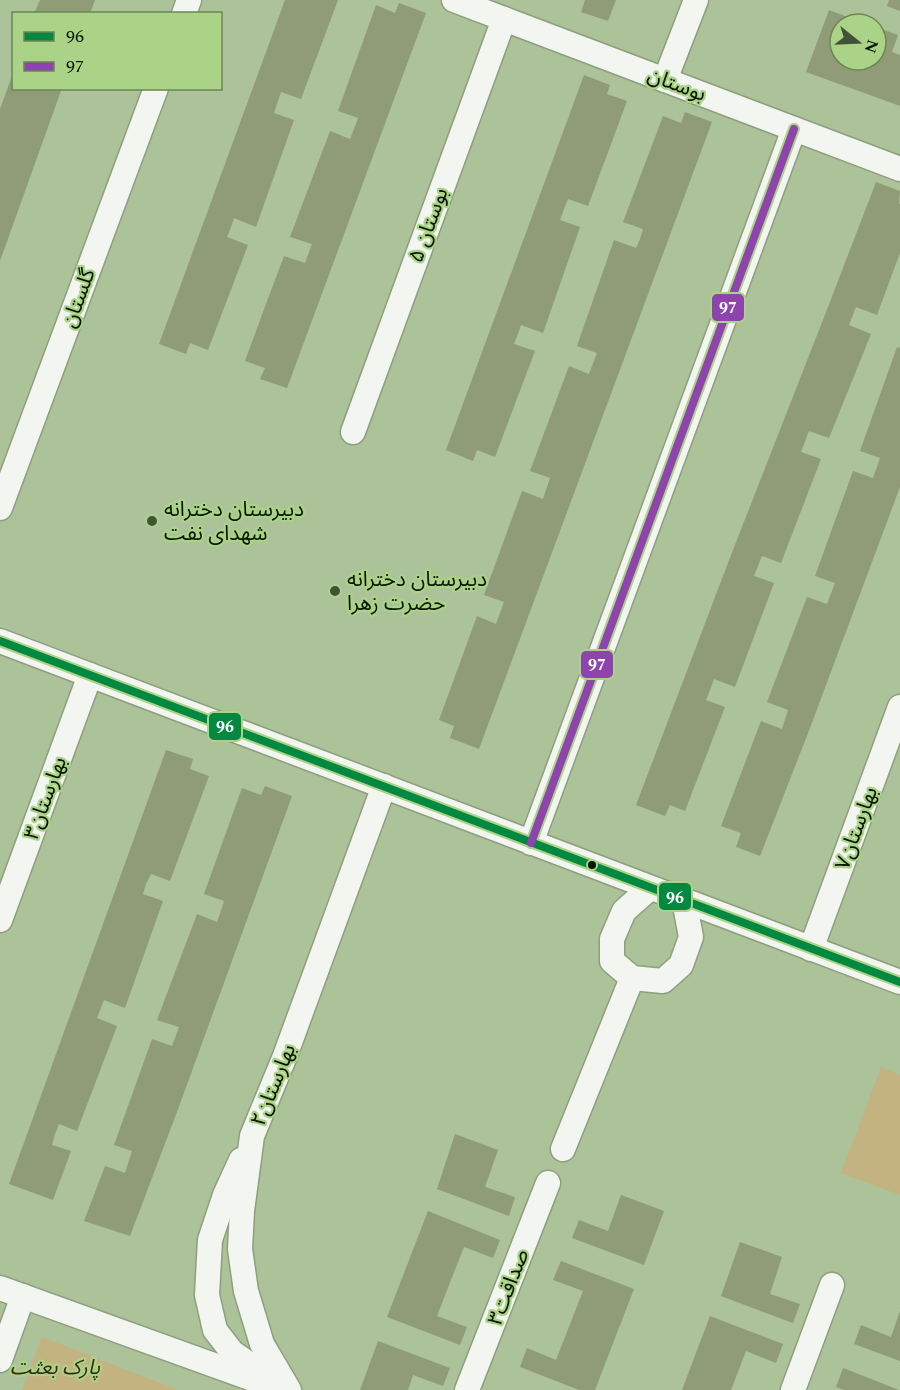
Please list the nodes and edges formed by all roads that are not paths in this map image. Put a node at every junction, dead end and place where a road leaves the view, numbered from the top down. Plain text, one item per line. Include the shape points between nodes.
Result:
1 (454, 0) edge
2 (696, 0) edge
3 (504, 19) junction
4 (665, 80) junction
5 (155, 90) edge
6 (794, 129) junction
7 (900, 169) edge
8 (353, 432) dead end
9 (0, 508) edge
10 (0, 641) edge
11 (90, 675) junction
12 (900, 707) edge
13 (384, 786) junction
14 (531, 843) junction
15 (650, 888) junction
16 (684, 900) junction
17 (0, 920) edge
18 (811, 949) junction
19 (632, 978) junction
20 (900, 982) edge
21 (252, 1136) junction
22 (563, 1149) dead end
23 (548, 1183) dead end
24 (832, 1285) dead end
25 (0, 1288) edge
26 (23, 1296) junction
27 (0, 1360) edge
28 (286, 1390) edge
29 (467, 1390) edge
30 (793, 1390) edge

1 - 3 street, بوستان
2 - 4 street
3 - 4 street, بوستان
3 - 8 street, بوستان ۵
4 - 6 street, بوستان
5 - 9 street, گلستان
6 - 7 street, بوستان
6 - 14 street
10 - 11 street
11 - 13 street
11 - 17 street, بهارستان۳
12 - 18 street, بهارستان۷
13 - 14 street
13 - 21 street, بهارستان۲
14 - 15 street
15 - 16 street
15 - 19 street via 624,911 612,939 612,961
16 - 18 street
16 - 19 street via 691,936 681,965 663,981
18 - 20 street
19 - 22 street
21 - 28 street, بهارستان۲ via 240,1249 246,1291 262,1344
21 - 28 street via 210,1240 207,1295 214,1330 232,1352
23 - 29 street, صداقت۳
24 - 30 street
25 - 26 street
26 - 27 street
26 - 28 street

